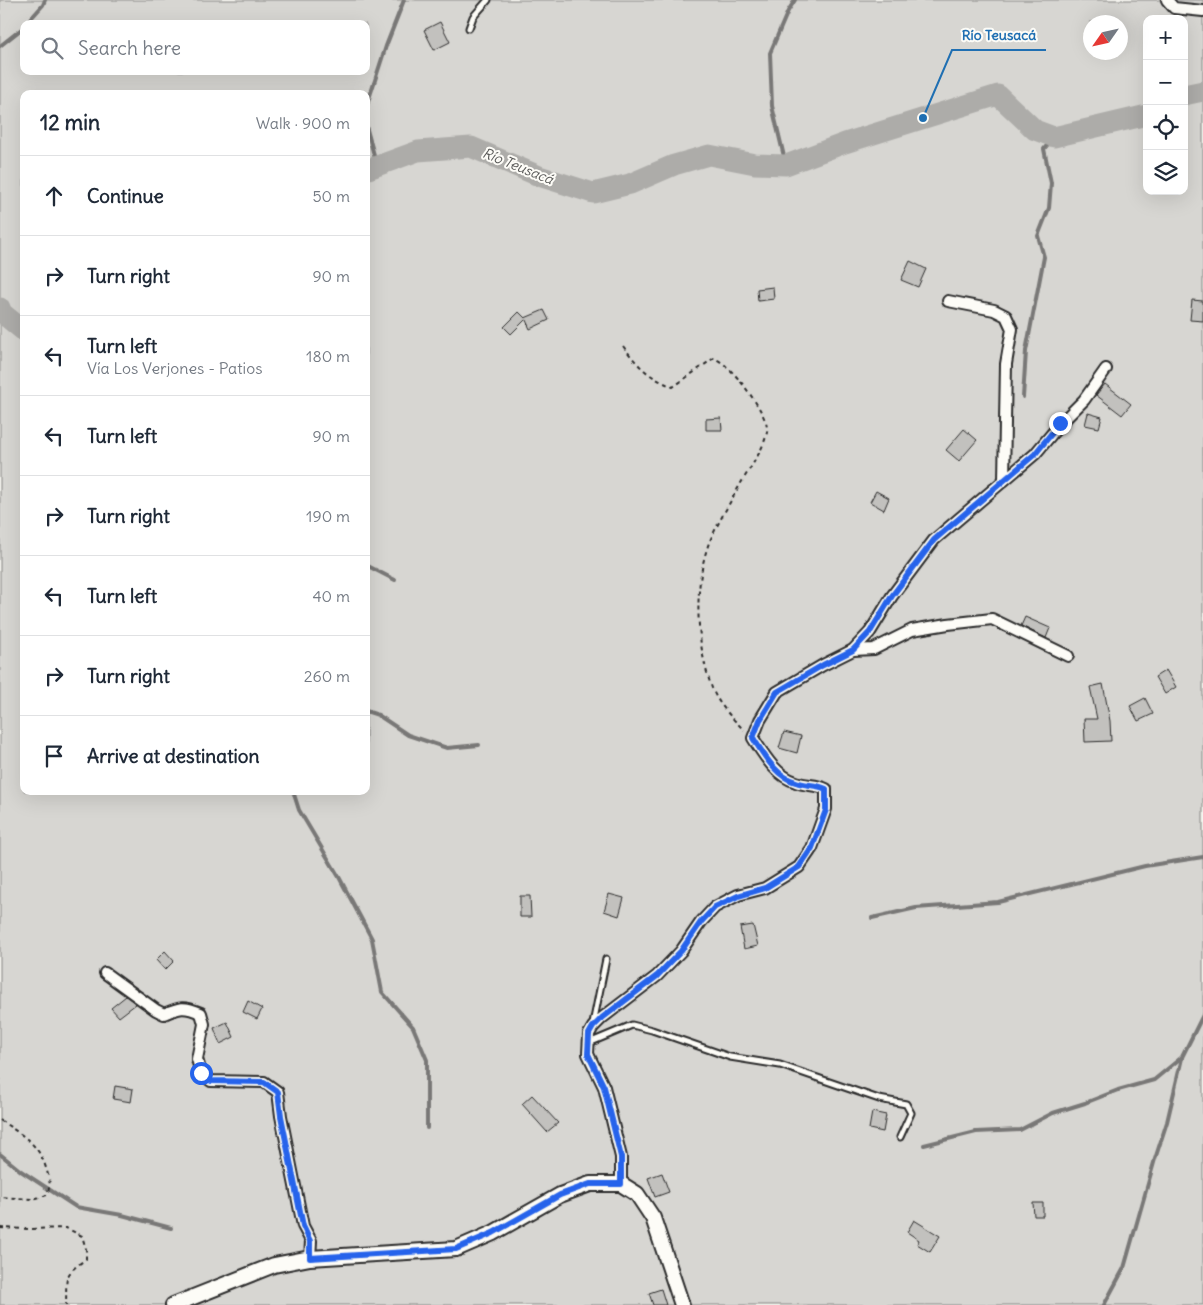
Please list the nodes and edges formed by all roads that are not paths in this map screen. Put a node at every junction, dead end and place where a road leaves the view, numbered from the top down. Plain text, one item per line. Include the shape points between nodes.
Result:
1 (488, 0) edge
2 (1167, 0) edge
3 (1203, 11) edge
4 (469, 28) dead end
5 (948, 301) dead end
6 (1106, 369) dead end
7 (1004, 480) junction
8 (853, 650) junction
9 (1068, 656) dead end
10 (606, 959) dead end
11 (106, 972) dead end
12 (593, 1027) junction
13 (588, 1043) junction
14 (900, 1137) dead end
15 (621, 1184) junction
16 (310, 1258) junction
17 (173, 1305) edge
18 (682, 1305) edge

1 - 4 lane
2 - 3 street via 1174,8
5 - 7 street via 994,310 1006,316 1012,329 1006,364
6 - 7 street via 1084,400 1035,454
7 - 8 street via 934,540 870,632
8 - 9 street via 874,649 912,630 992,619
8 - 12 street via 777,692 753,738 778,772 795,782 826,789 826,810 812,848 799,867 765,888 715,907 657,976
10 - 12 lane
11 - 16 street via 164,1014 188,1008 200,1013 204,1024 197,1060 201,1073 211,1081 264,1082 278,1092 303,1226 310,1241
12 - 13 street
13 - 14 lane via 632,1025 730,1057 780,1065 879,1099 906,1104 911,1113
13 - 15 street via 588,1054 604,1087 621,1157
15 - 16 street via 590,1184 560,1195 493,1233 456,1249
15 - 18 street via 637,1194 653,1218
16 - 17 street via 274,1265

